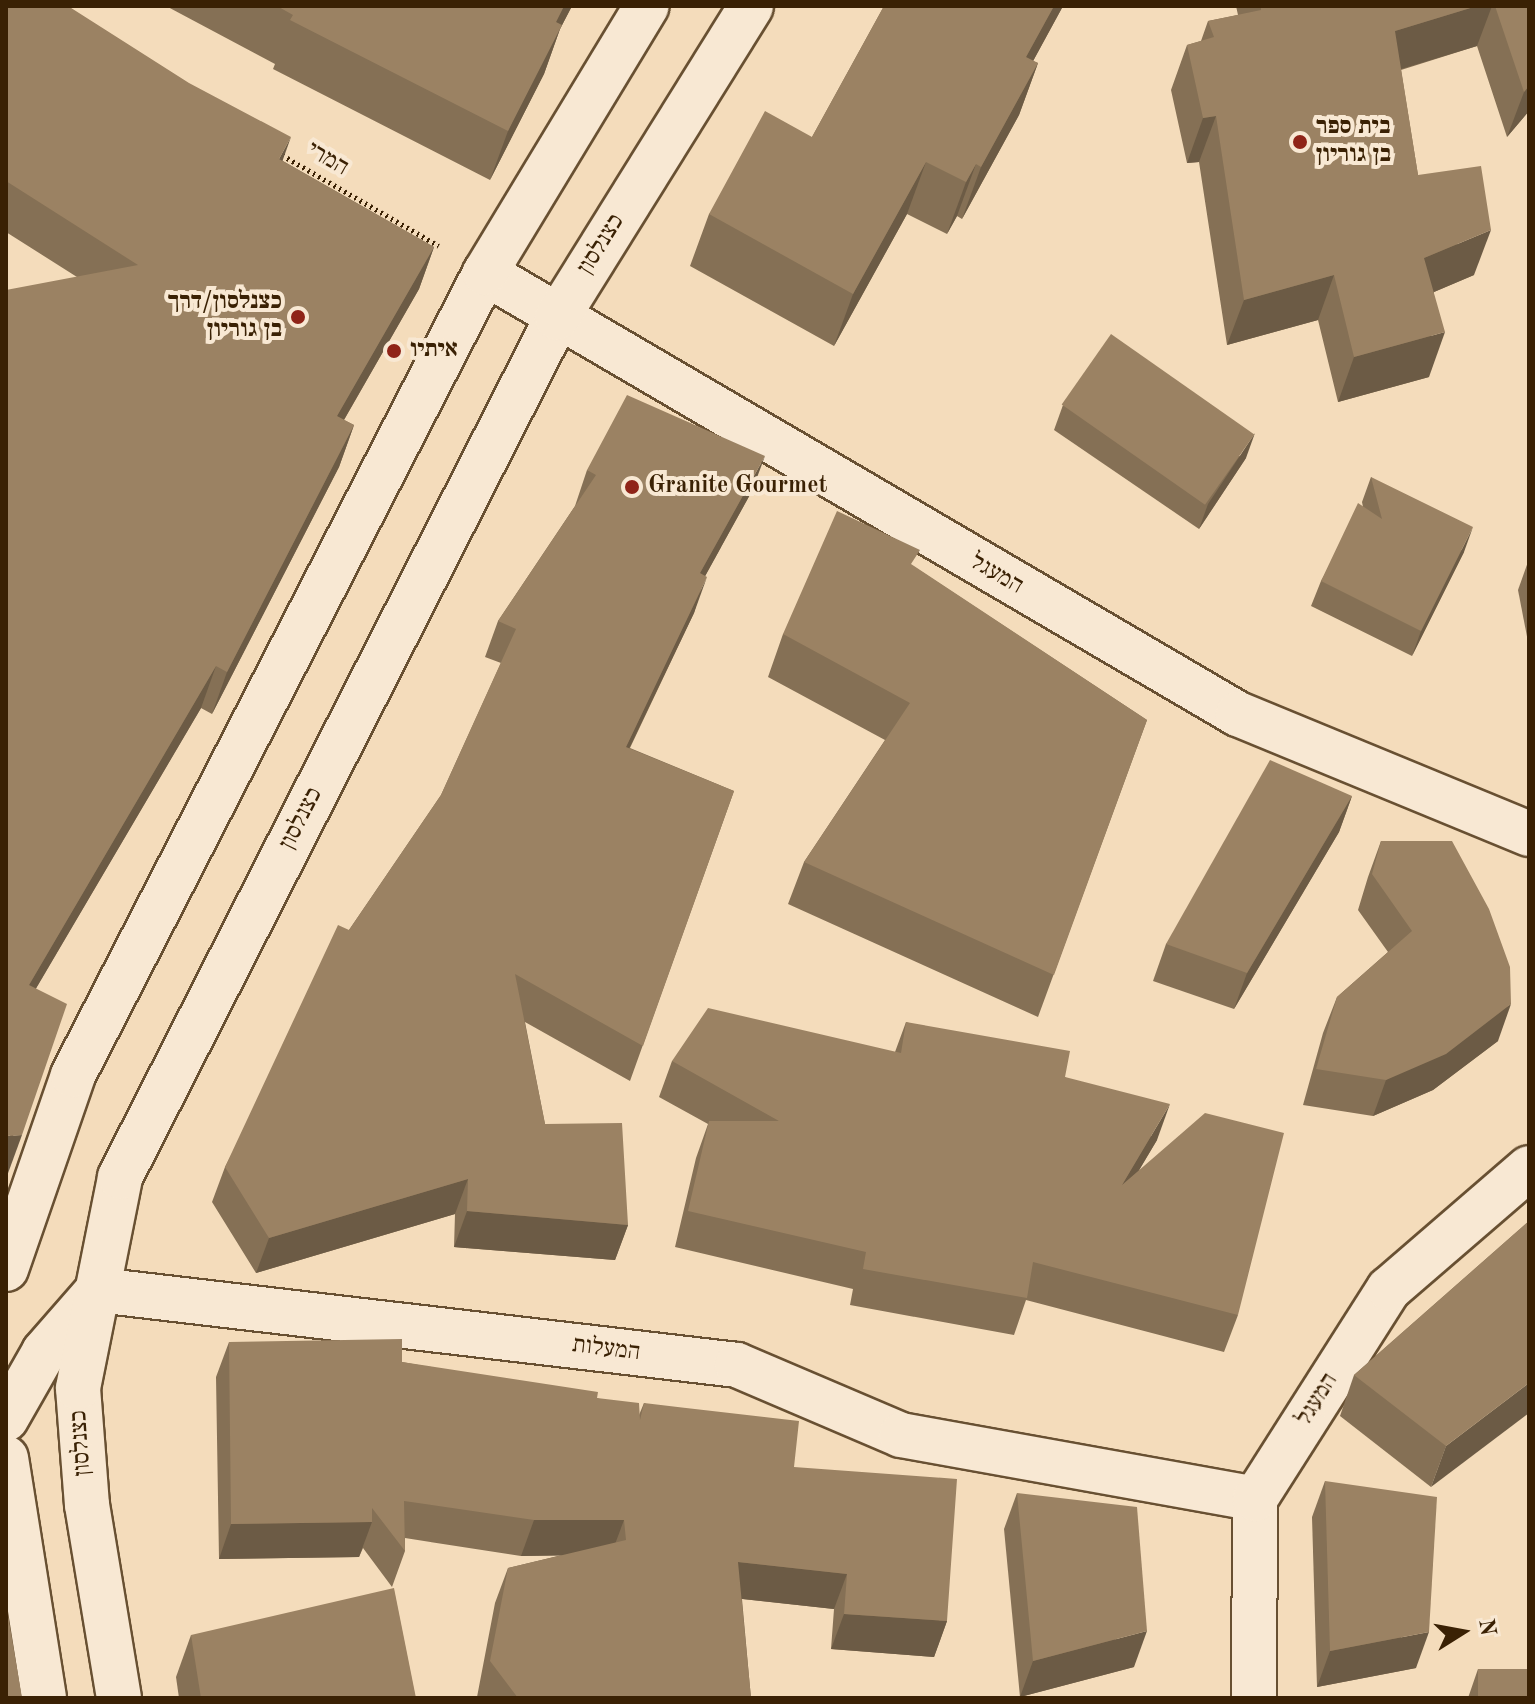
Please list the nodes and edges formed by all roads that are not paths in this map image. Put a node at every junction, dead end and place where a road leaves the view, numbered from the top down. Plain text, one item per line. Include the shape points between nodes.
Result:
1 (647, 6) edge
2 (751, 6) edge
3 (485, 273) junction
4 (557, 318) junction
5 (1529, 834) edge
6 (1529, 1168) edge
7 (6, 1269) edge
8 (98, 1290) junction
9 (6, 1419) edge
10 (6, 1458) edge
11 (1255, 1499) junction
12 (44, 1698) edge
13 (119, 1698) edge
14 (1254, 1698) edge

1 - 3 street
2 - 4 street, כצנלסון
3 - 4 street, המעגל
3 - 7 street via 73,1075
4 - 5 street, המעגל via 655,370 1238,714
4 - 8 street, כצנלסון via 120,1177
6 - 11 street, המעגל via 1389,1289
8 - 9 street via 44,1352
8 - 11 street, המעלות via 737,1365 901,1435
8 - 13 street, כצנלסון via 78,1388 87,1505
10 - 12 street
11 - 14 street

